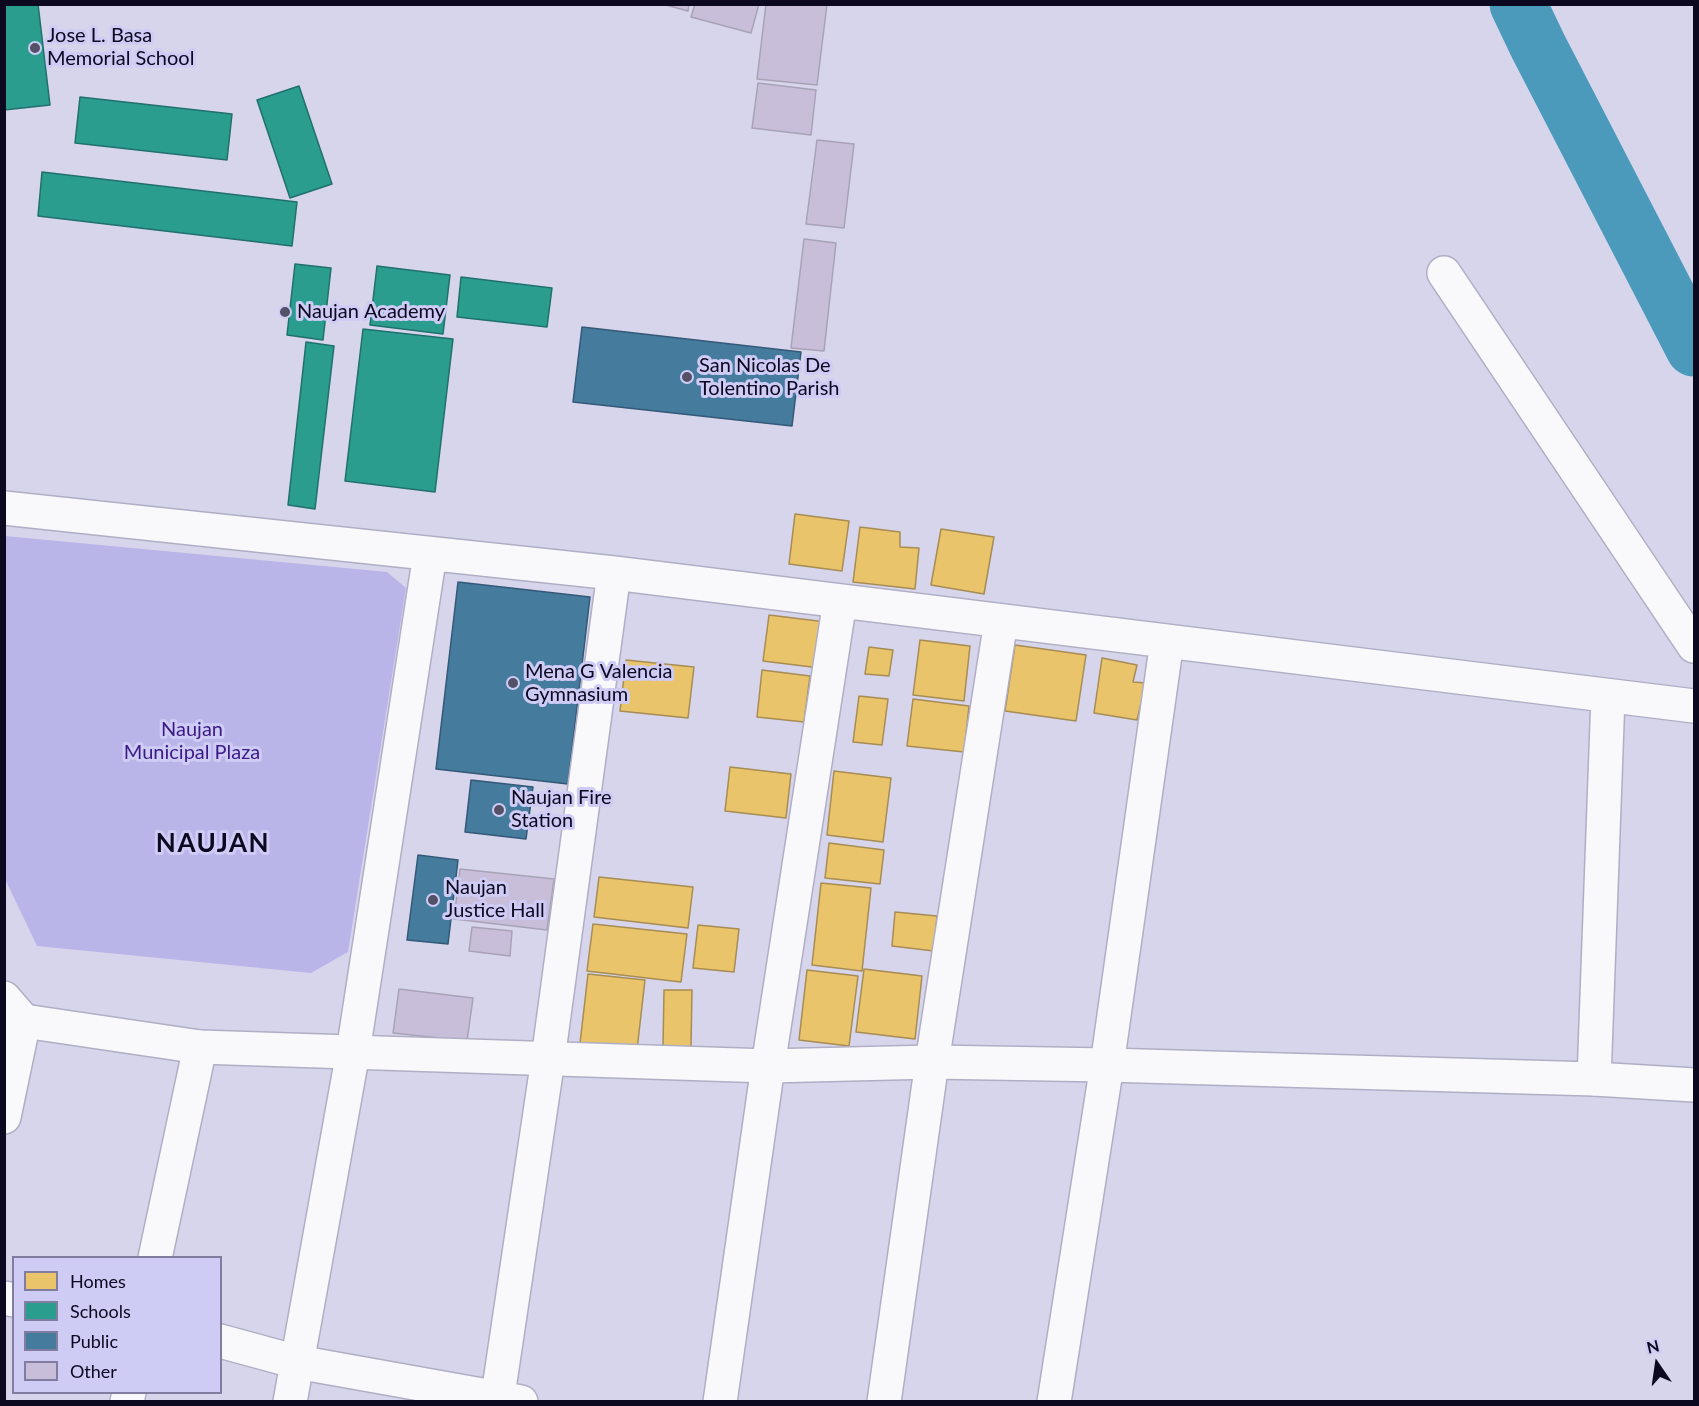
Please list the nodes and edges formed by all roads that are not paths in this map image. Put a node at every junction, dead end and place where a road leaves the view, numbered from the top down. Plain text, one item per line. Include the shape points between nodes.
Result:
1 (1444, 273) dead end
2 (4, 508) edge
3 (430, 554) junction
4 (614, 573) junction
5 (840, 601) junction
6 (1001, 621) junction
7 (1167, 641) junction
8 (1695, 646) edge
9 (1608, 696) junction
10 (1695, 706) edge
11 (14, 1009) edge
12 (200, 1047) junction
13 (354, 1052) junction
14 (548, 1059) junction
15 (932, 1062) junction
16 (1107, 1065) junction
17 (768, 1066) junction
18 (1594, 1079) junction
19 (1695, 1084) edge
20 (4, 1117) edge
21 (155, 1256) edge
22 (222, 1342) edge
23 (297, 1362) junction
24 (505, 1400) edge
25 (290, 1401) edge
26 (720, 1401) edge
27 (884, 1401) edge
28 (1054, 1401) edge

1 - 8 street
2 - 3 street
3 - 4 street
3 - 13 street
4 - 5 street
4 - 14 street
5 - 6 street
5 - 17 street
6 - 7 street
6 - 15 street
7 - 9 street
7 - 16 street
9 - 10 street
9 - 18 street
11 - 12 street
11 - 20 street
12 - 13 street
12 - 21 street
13 - 14 street
13 - 23 street
14 - 17 street
14 - 24 street
15 - 16 street
15 - 17 street
15 - 27 street
16 - 18 street
16 - 28 street
17 - 26 street
18 - 19 street
22 - 23 street
23 - 24 street
23 - 25 street

